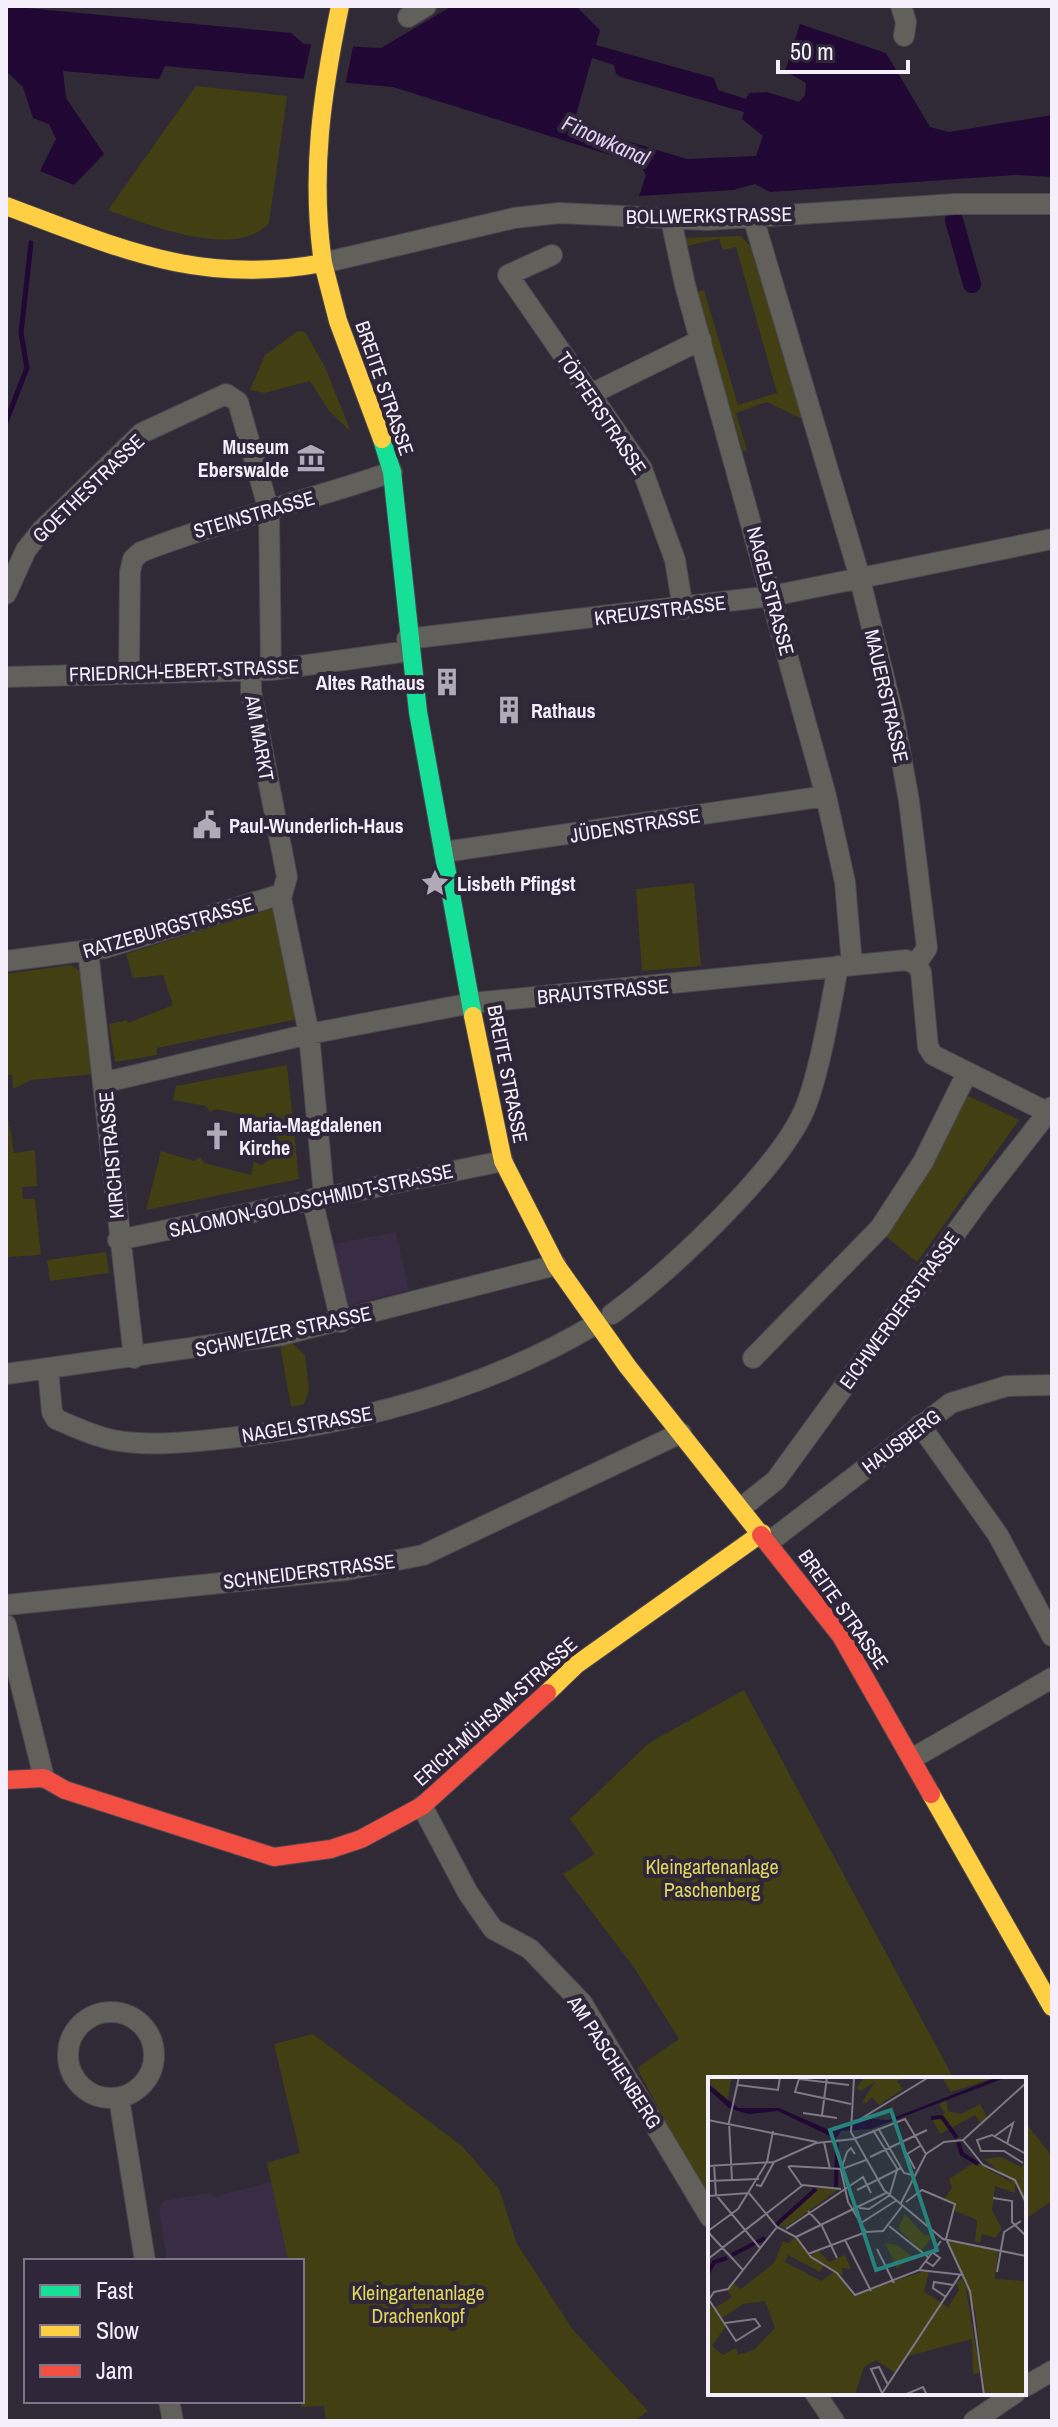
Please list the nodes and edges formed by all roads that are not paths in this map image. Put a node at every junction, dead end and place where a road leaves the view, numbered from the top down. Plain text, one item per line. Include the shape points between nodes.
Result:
1 (340, 6) edge
2 (901, 6) edge
3 (904, 36) dead end
4 (1052, 204) edge
5 (6, 206) edge
6 (753, 217) junction
7 (671, 220) junction
8 (552, 255) dead end
9 (323, 263) junction
10 (701, 340) junction
11 (591, 394) junction
12 (238, 402) joint
13 (392, 472) junction
14 (269, 511) junction
15 (1052, 539) edge
16 (860, 577) junction
17 (6, 594) edge
18 (772, 596) junction
19 (683, 609) junction
20 (412, 643) junction
21 (261, 671) junction
22 (129, 674) junction
23 (6, 677) edge
24 (826, 796) junction
25 (444, 852) junction
26 (281, 898) junction
27 (88, 951) junction
28 (6, 961) edge
29 (916, 964) junction
30 (845, 966) junction
31 (472, 1003) junction
32 (309, 1034) junction
33 (967, 1073) junction
34 (106, 1082) junction
35 (1050, 1110) edge
36 (503, 1161) junction
37 (318, 1197) junction
38 (118, 1240) junction
39 (556, 1265) junction
40 (604, 1319) junction
41 (341, 1322) junction
42 (134, 1358) junction
43 (753, 1358) dead end
44 (48, 1369) junction
45 (6, 1374) edge
46 (1052, 1385) edge
47 (920, 1425) junction
48 (681, 1433) junction
49 (741, 1508) junction
50 (765, 1538) junction
51 (6, 1605) edge
52 (6, 1625) edge
53 (1052, 1636) edge
54 (1052, 1678) edge
55 (913, 1758) junction
56 (44, 1778) junction
57 (6, 1780) edge
58 (422, 1806) junction
59 (1052, 2007) edge
60 (119, 2098) junction
61 (708, 2214) edge
62 (145, 2259) edge
63 (1052, 2371) edge
64 (1026, 2386) edge
65 (816, 2395) edge
66 (1012, 2395) edge
67 (834, 2421) edge
68 (974, 2421) edge

1 - 9 main road, BREITE STRASSE via 313,145
2 - 3 street
4 - 6 street, BOLLWERKSTRASSE via 955,204
5 - 9 main road via 161,262 194,268 275,272
6 - 7 street, BOLLWERKSTRASSE
6 - 16 street, MAUERSTRASSE
7 - 9 street, BOLLWERKSTRASSE via 559,213 514,218
7 - 10 street, NAGELSTRASSE
8 - 11 street, TÖPFERSTRASSE via 508,275
9 - 13 main road, BREITE STRASSE
10 - 11 street
10 - 18 street, NAGELSTRASSE
11 - 19 street, TÖPFERSTRASSE via 642,469 675,560
12 - 14 street, AM MARKT
12 - 17 street, GOETHESTRASSE via 234,396 220,395 142,433 41,531
13 - 14 street, STEINSTRASSE
13 - 20 main road, BREITE STRASSE
14 - 21 street, AM MARKT
14 - 22 street, STEINSTRASSE via 208,526 133,559
15 - 16 street, KREUZSTRASSE
16 - 18 street, KREUZSTRASSE
16 - 29 street, MAUERSTRASSE via 909,801 927,948
18 - 19 street, KREUZSTRASSE
18 - 24 street, NAGELSTRASSE
19 - 20 street, KREUZSTRASSE
20 - 21 street, FRIEDRICH-EBERT-STRASSE
20 - 25 main road, BREITE STRASSE
21 - 22 street, FRIEDRICH-EBERT-STRASSE
21 - 26 street, AM MARKT via 251,691 287,877
22 - 23 street, FRIEDRICH-EBERT-STRASSE
24 - 25 street, JÜDENSTRASSE
24 - 30 street, NAGELSTRASSE via 845,882
25 - 31 main road, BREITE STRASSE
26 - 27 street, RATZEBURGSTRASSE
26 - 32 street, AM MARKT
27 - 28 street, RATZEBURGSTRASSE
27 - 34 street, KIRCHSTRASSE
29 - 30 street, BRAUTSTRASSE via 906,960
29 - 33 street, MAUERSTRASSE via 928,1047
30 - 31 street, BRAUTSTRASSE
30 - 40 street, NAGELSTRASSE via 802,1115 772,1160 717,1220
31 - 32 street, BRAUTSTRASSE
31 - 36 main road, BREITE STRASSE
32 - 34 street, BRAUTSTRASSE
32 - 37 street, AM MARKT
33 - 35 street, MAUERSTRASSE
33 - 43 street via 880,1228
34 - 38 street, KIRCHSTRASSE
35 - 49 street, EICHWERDERSTRASSE via 776,1480
36 - 37 street, SALOMON-GOLDSCHMIDT-STRASSE
36 - 39 main road, BREITE STRASSE
37 - 38 street, SALOMON-GOLDSCHMIDT-STRASSE
37 - 41 street, AM MARKT
38 - 42 street, KIRCHSTRASSE
39 - 40 main road, BREITE STRASSE
39 - 41 street, SCHWEIZER STRASSE
40 - 44 street, NAGELSTRASSE via 548,1353 389,1409 292,1431 201,1441 111,1440 56,1419
40 - 48 main road, BREITE STRASSE
41 - 42 street, SCHWEIZER STRASSE
42 - 44 street, SCHWEIZER STRASSE
44 - 45 street, SCHWEIZER STRASSE
46 - 47 street, HAUSBERG via 978,1392
47 - 50 street, HAUSBERG
47 - 53 street via 998,1535
48 - 49 main road, BREITE STRASSE
48 - 51 street, SCHNEIDERSTRASSE via 423,1555 347,1570
49 - 50 main road, BREITE STRASSE
50 - 55 main road, BREITE STRASSE via 841,1636
50 - 58 main road, ERICH-MÜHSAM-STRASSE via 576,1665
52 - 56 street
54 - 55 street
55 - 59 main road, BREITE STRASSE
56 - 57 main road, ERICH-MÜHSAM-STRASSE
56 - 58 main road, ERICH-MÜHSAM-STRASSE via 65,1790 274,1857 361,1839
58 - 61 street, AM PASCHENBERG via 493,1929 530,1949 582,2003
60 - 60 street via 145,2082 152,2069 152,2039 133,2017 103,2012 77,2027 67,2055 78,2083 90,2093
60 - 62 street
63 - 64 street
65 - 67 street
66 - 68 street

